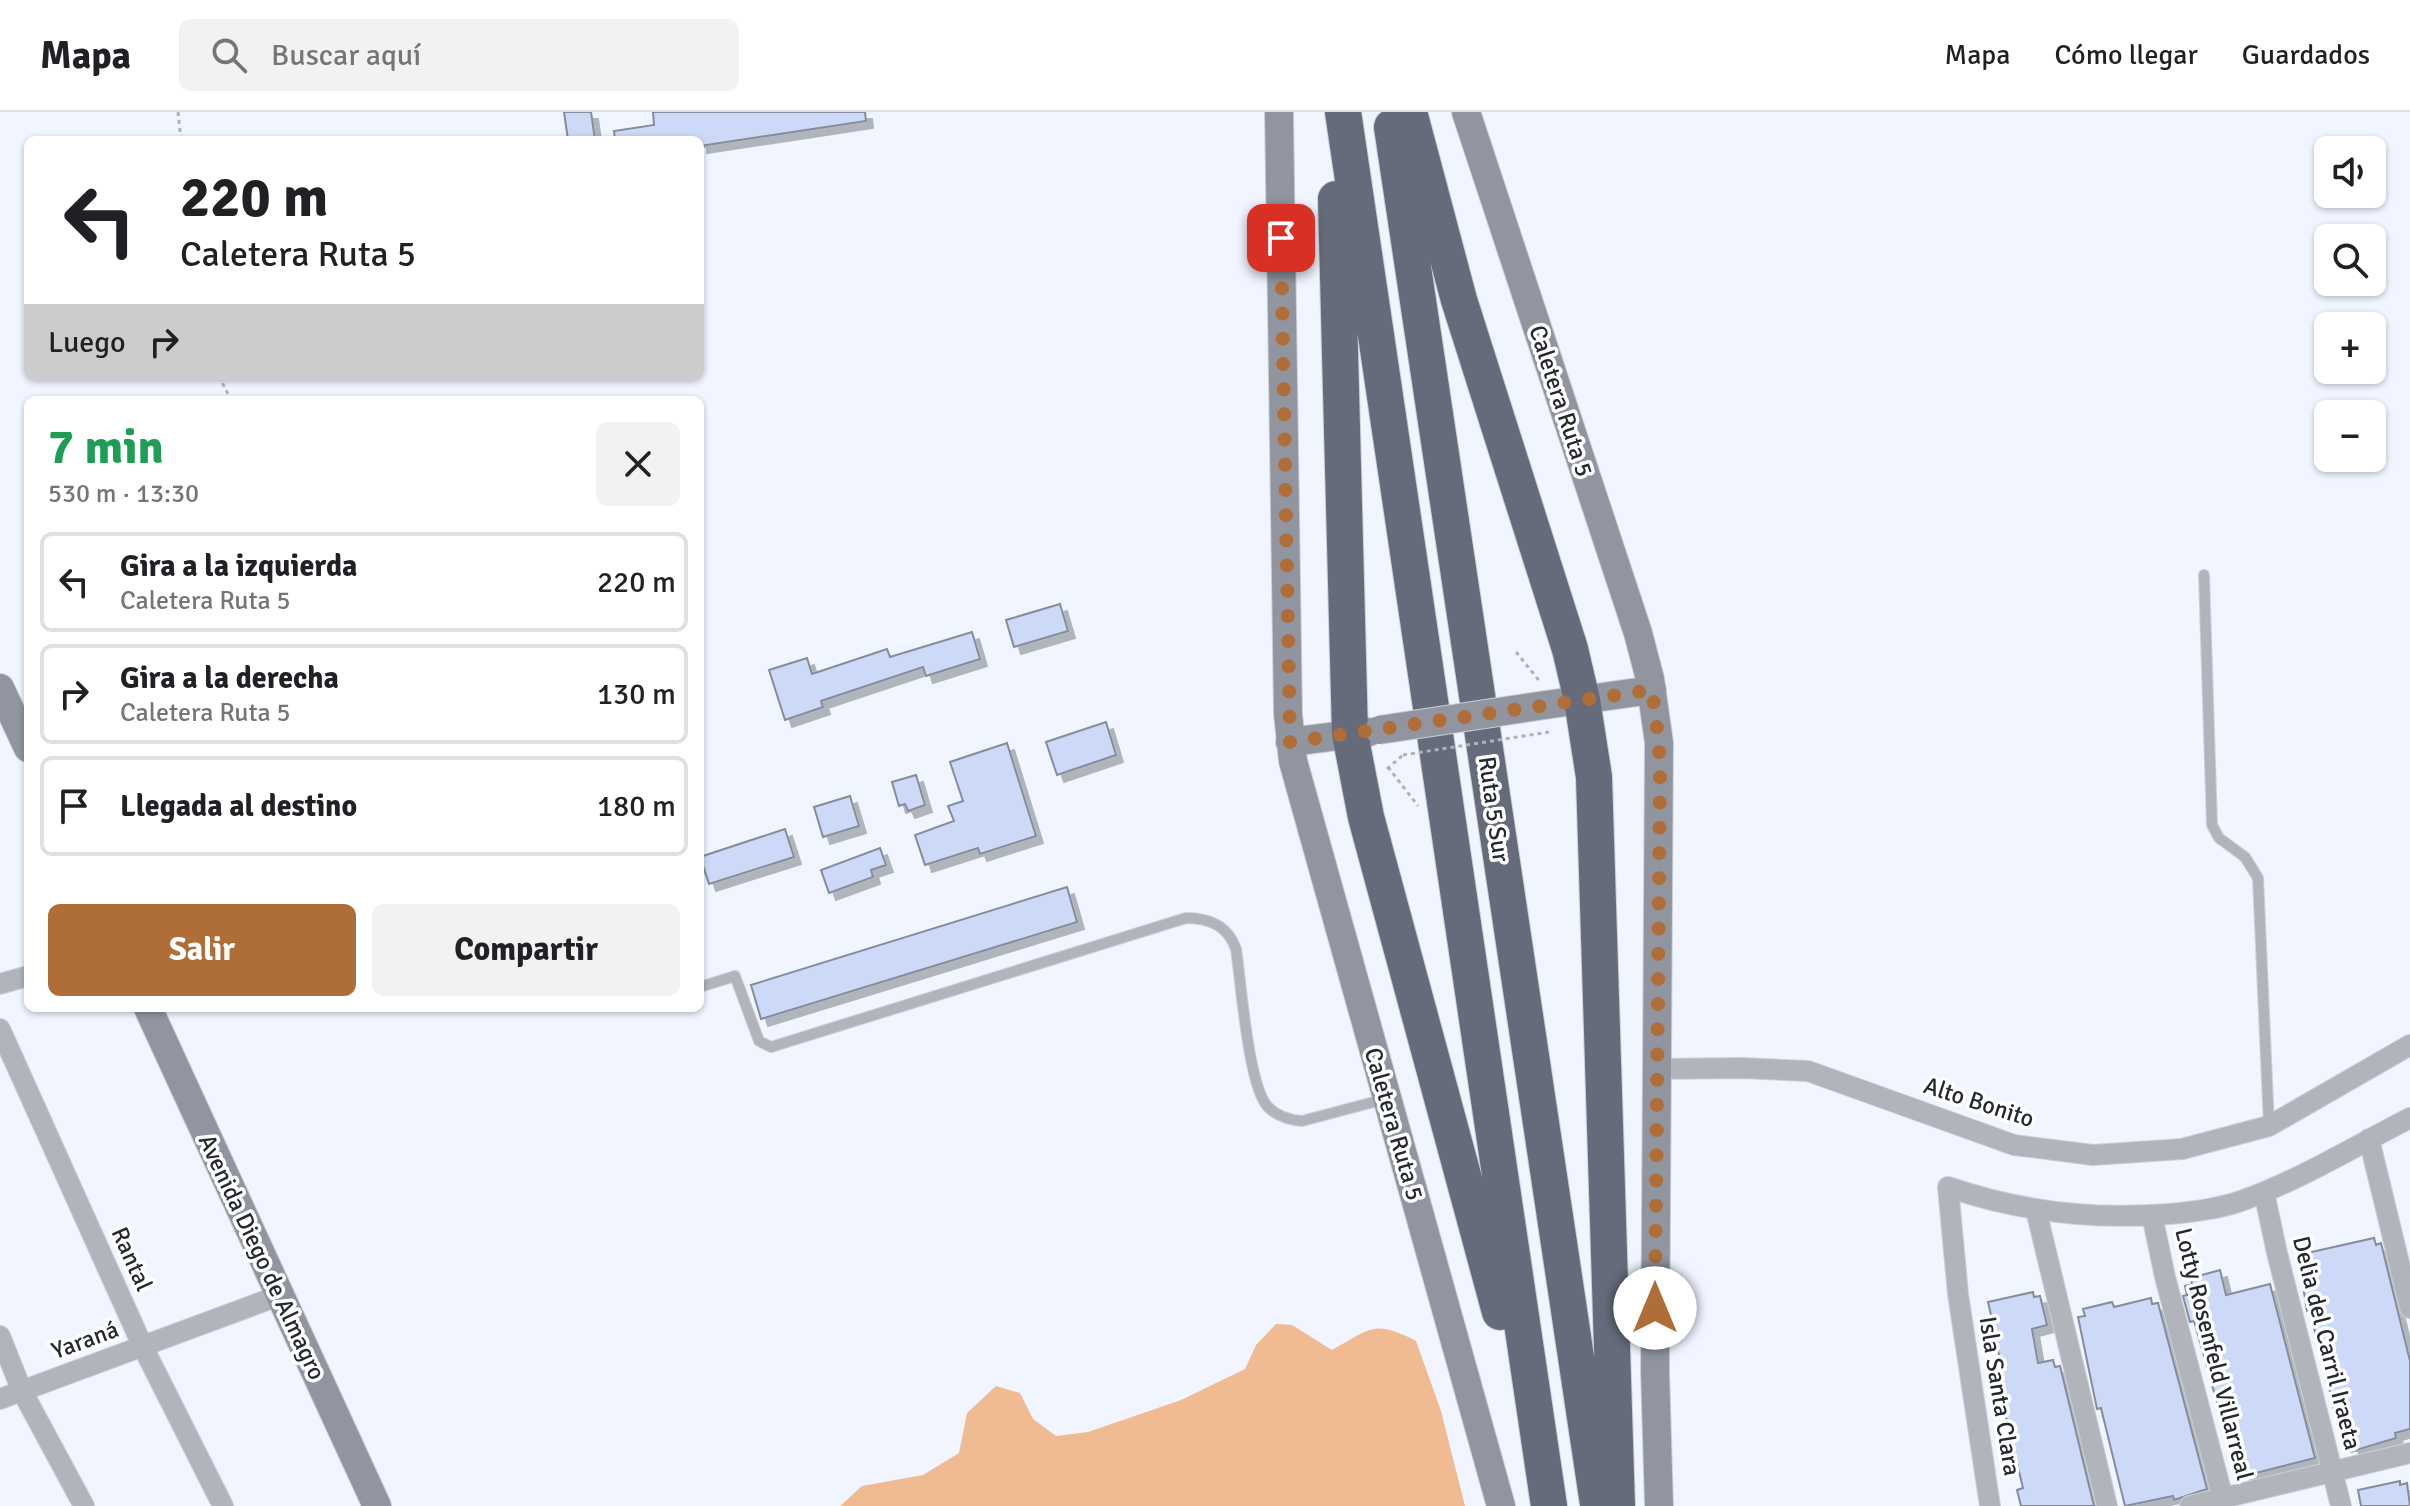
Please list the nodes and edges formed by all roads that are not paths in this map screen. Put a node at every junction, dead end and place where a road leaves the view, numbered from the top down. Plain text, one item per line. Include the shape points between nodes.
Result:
1 (1279, 112) edge
2 (1334, 112) edge
3 (1343, 112) edge
4 (1390, 112) edge
5 (1409, 112) edge
6 (1466, 112) edge
7 (2204, 575) dead end
8 (0, 688) edge
9 (1652, 690) junction
10 (1582, 700) junction
11 (1365, 732) junction
12 (24, 739) edge
13 (1290, 742) junction
14 (24, 977) edge
15 (0, 984) edge
16 (704, 986) edge
17 (150, 1012) edge
18 (0, 1029) edge
19 (2410, 1045) edge
20 (1657, 1069) junction
21 (1387, 1098) junction
22 (2410, 1118) edge
23 (2269, 1126) junction
24 (2369, 1139) junction
25 (2264, 1192) junction
26 (2036, 1210) junction
27 (2152, 1215) junction
28 (278, 1296) junction
29 (2410, 1308) edge
30 (0, 1336) edge
31 (143, 1347) junction
32 (22, 1391) junction
33 (0, 1399) edge
34 (2410, 1453) edge
35 (2332, 1472) junction
36 (1547, 1495) edge
37 (2224, 1502) edge
38 (81, 1505) edge
39 (223, 1506) edge
40 (377, 1506) edge
41 (1501, 1506) edge
42 (1598, 1506) edge
43 (1617, 1506) edge
44 (1659, 1506) edge
45 (1990, 1506) edge
46 (2107, 1506) edge
47 (2190, 1506) edge
48 (2341, 1506) edge

1 - 13 street, Caletera Ruta 5
2 - 11 highway
3 - 36 highway, Ruta 5 Sur
4 - 42 highway, Ruta 5 Sur
5 - 10 highway via 1459,300
6 - 9 street, Caletera Ruta 5 via 1638,633
7 - 23 lane via 2212,825 2258,878
8 - 12 street
9 - 10 street
9 - 20 street, Caletera Ruta 5 via 1660,779
10 - 11 street, bridge
10 - 43 highway via 1596,797
11 - 13 street
11 - 36 highway via 1366,817
13 - 21 street, Caletera Ruta 5
14 - 15 street
16 - 21 lane via 735,976 759,1041 771,1047 1197,918 1231,935 1256,1083 1268,1107 1302,1121
17 - 28 street, Avenida Diego de Almagro
18 - 31 street, Rantal
19 - 23 street, Alto Bonito
20 - 23 street, Alto Bonito via 1808,1071 2014,1145 2093,1155 2182,1149
20 - 44 street, Caletera Ruta 5
21 - 41 street, Caletera Ruta 5
22 - 24 street
24 - 25 street
24 - 29 street
25 - 27 street via 2197,1211
25 - 35 street, Delia del Carril Iraeta
26 - 27 street via 2096,1217
26 - 45 street, Isla Santa Clara via 1948,1187 1958,1294
26 - 46 street
27 - 37 street, Lotty Rosenfeld Villarreal
28 - 31 street, Yaraná
28 - 40 street, Avenida Diego de Almagro
30 - 32 street
31 - 32 street, Yaraná
31 - 39 street, Rantal
32 - 33 street, Yaraná
32 - 38 street
34 - 35 street
35 - 37 street
35 - 48 street, Delia del Carril Iraeta
37 - 47 street

